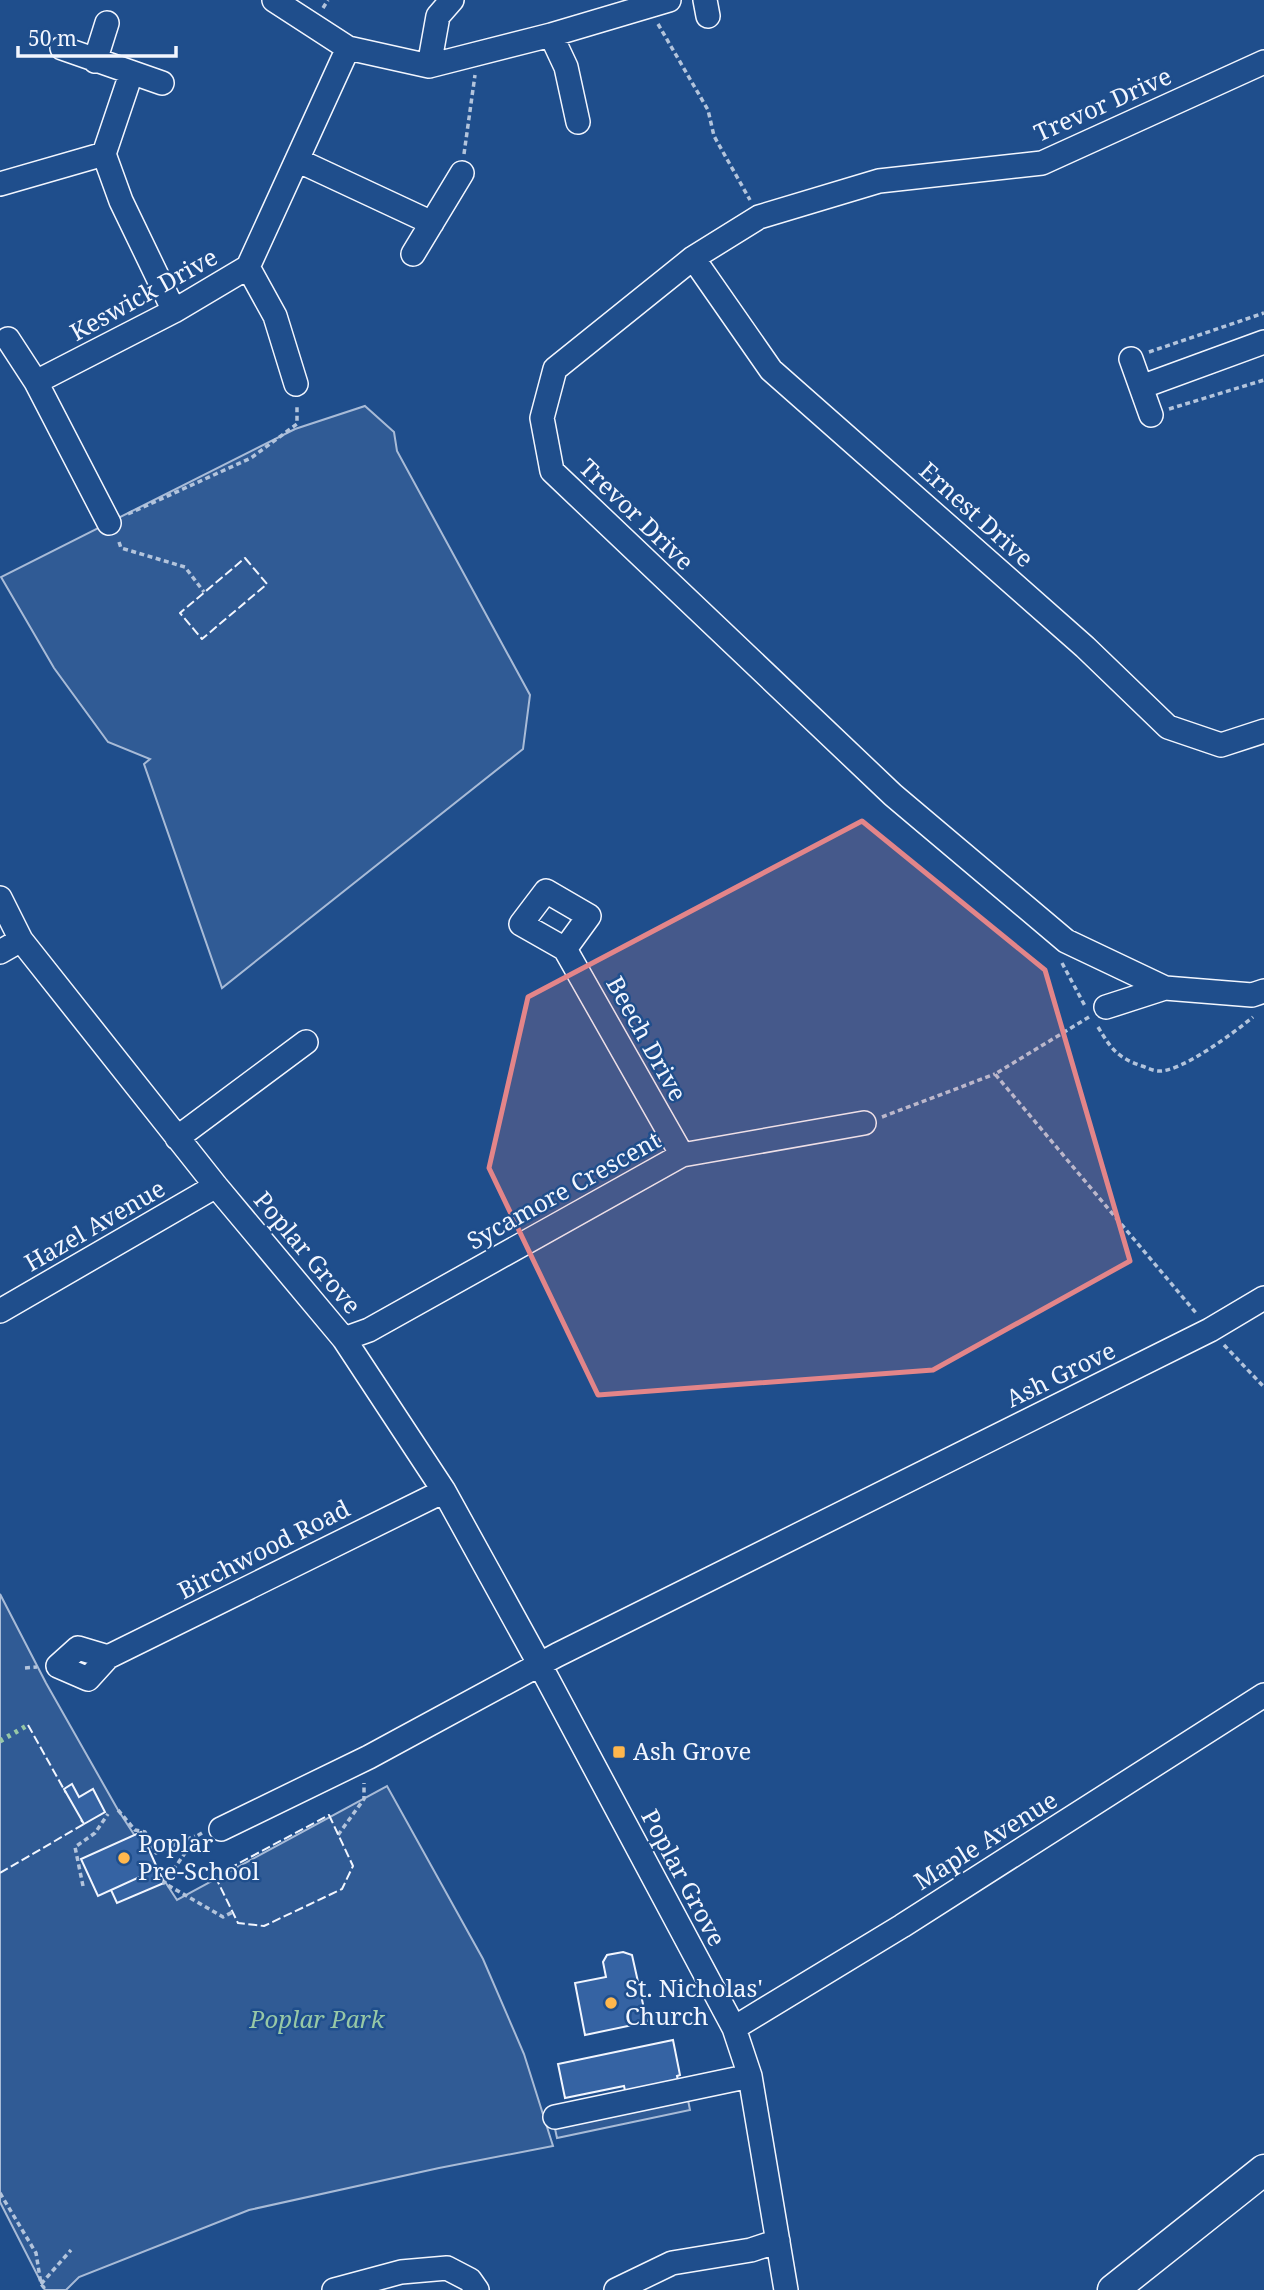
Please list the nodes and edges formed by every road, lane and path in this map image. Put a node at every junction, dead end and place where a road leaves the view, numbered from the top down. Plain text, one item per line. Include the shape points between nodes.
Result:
1 (274, 0) edge
2 (452, 0) edge
3 (658, 3) edge
4 (107, 23) dead end
5 (551, 35) junction
6 (62, 48) dead end
7 (348, 48) junction
8 (478, 54) junction
9 (95, 61) junction
10 (1264, 62) edge
11 (429, 66) junction
12 (131, 74) junction
13 (162, 83) dead end
14 (578, 122) dead end
15 (104, 154) junction
16 (297, 160) junction
17 (462, 173) joint
18 (0, 184) edge
19 (759, 217) junction
20 (432, 223) junction
21 (413, 254) dead end
22 (693, 258) junction
23 (248, 267) junction
24 (174, 311) junction
25 (1264, 313) edge
26 (8, 339) dead end
27 (1264, 342) edge
28 (1131, 359) joint
29 (1264, 380) edge
30 (37, 382) junction
31 (296, 384) joint
32 (1142, 387) junction
33 (1151, 415) joint
34 (109, 523) junction
35 (204, 592) dead end
36 (1264, 731) edge
37 (0, 898) edge
38 (21, 940) junction
39 (565, 948) dead end
40 (0, 952) edge
41 (1165, 988) junction
42 (1264, 991) edge
43 (1106, 1007) joint
44 (306, 1042) dead end
45 (995, 1074) junction
46 (864, 1123) joint
47 (177, 1138) junction
48 (682, 1155) junction
49 (216, 1186) junction
50 (1264, 1298) edge
51 (0, 1311) edge
52 (1210, 1330) junction
53 (344, 1339) junction
54 (1264, 1387) edge
55 (444, 1491) junction
56 (108, 1657) dead end
57 (540, 1665) junction
58 (1264, 1695) edge
59 (364, 1759) junction
60 (118, 1810) dead end
61 (108, 1814) dead end
62 (221, 1829) joint
63 (338, 1835) dead end
64 (197, 1836) junction
65 (83, 1886) dead end
66 (233, 1912) dead end
67 (734, 2028) junction
68 (750, 2076) junction
69 (555, 2117) dead end
70 (1264, 2171) edge
71 (0, 2193) edge
72 (778, 2241) junction
73 (71, 2250) dead end
74 (41, 2284) junction
75 (46, 2290) edge
76 (334, 2290) edge
77 (477, 2290) edge
78 (616, 2290) edge
79 (786, 2290) edge
80 (1113, 2290) edge

1 - 7 street
2 - 11 street via 438,16
3 - 5 street
3 - 19 path via 708,110 714,136
4 - 9 street
5 - 8 street
5 - 14 street via 566,67
6 - 9 street
7 - 11 street
7 - 16 street, Keswick Drive
8 - 11 street
8 - 17 path
9 - 12 street
10 - 19 street, Trevor Drive via 1042,163 878,181
12 - 13 street
12 - 15 street
15 - 18 street
15 - 24 street via 121,201
16 - 20 street
16 - 23 street, Keswick Drive
17 - 20 street
19 - 22 street, Trevor Drive
20 - 21 street
22 - 36 street, Ernest Drive via 771,370 1085,647 1168,727 1221,745
22 - 41 street, Trevor Drive via 555,369 542,418 552,471 893,795 1038,918 1066,941
23 - 24 street, Keswick Drive
23 - 31 street via 275,316
24 - 30 street, Keswick Drive
25 - 28 path
26 - 30 street
27 - 32 street
28 - 32 street
29 - 33 path
30 - 34 street
31 - 34 path via 297,424 251,458
32 - 33 street
34 - 35 path via 121,548 185,567
37 - 38 street, Poplar Grove
38 - 40 street
38 - 47 street, Poplar Grove
39 - 48 street, Beech Drive
41 - 42 street, Trevor Drive via 1252,996
41 - 43 street
43 - 45 path
44 - 47 street
45 - 46 path
45 - 52 path
46 - 48 street, Sycamore Crescent
47 - 49 street, Poplar Grove
48 - 53 street, Sycamore Crescent via 369,1330
49 - 51 street, Hazel Avenue
49 - 53 street, Poplar Grove
50 - 52 street, Ash Grove
52 - 54 path
52 - 57 street, Ash Grove
53 - 55 street, Poplar Grove
55 - 56 street, Birchwood Road
55 - 57 street, Poplar Grove
57 - 59 street
57 - 67 street, Poplar Grove
58 - 67 street, Maple Avenue
59 - 62 street
59 - 63 path via 364,1799
60 - 64 path via 135,1830 145,1832 156,1853
61 - 65 path via 95,1833 75,1847
62 - 64 path
64 - 66 path via 164,1883 223,1917
67 - 68 street, Poplar Grove
68 - 69 street
68 - 72 street, Poplar Grove
70 - 80 main road
71 - 74 path via 36,2253
72 - 78 street via 672,2263
72 - 79 street, Poplar Grove
73 - 74 path
74 - 75 path
76 - 77 street via 401,2272 447,2267 470,2280

